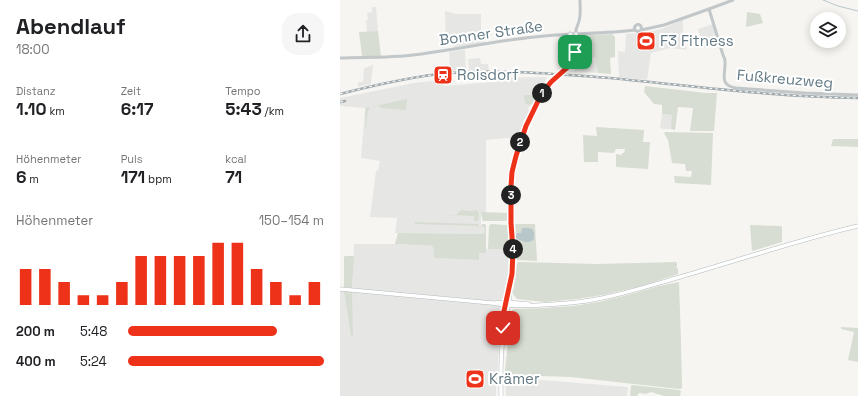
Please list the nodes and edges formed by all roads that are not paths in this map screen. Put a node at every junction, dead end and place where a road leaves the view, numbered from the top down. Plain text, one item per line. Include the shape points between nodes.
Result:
1 (580, 0) edge
2 (733, 0) edge
3 (709, 10) junction
4 (570, 34) junction
5 (576, 34) junction
6 (576, 40) junction
7 (340, 58) edge
8 (858, 95) edge
9 (858, 226) edge
10 (340, 289) edge
11 (508, 304) junction
12 (501, 396) edge

1 - 5 street
2 - 3 street
3 - 5 street, Bonner Straße via 648,28 641,28 638,25 635,29
3 - 8 street, Fußkreuzweg via 725,62 724,78 728,86
4 - 5 street, Bonner Straße
4 - 6 main road
4 - 7 street, Bonner Straße via 535,36 418,54
5 - 6 main road
6 - 11 main road via 572,61 542,93 526,126 513,165 513,250
9 - 11 main road via 616,295 556,305
10 - 11 main road
11 - 12 main road via 503,328

